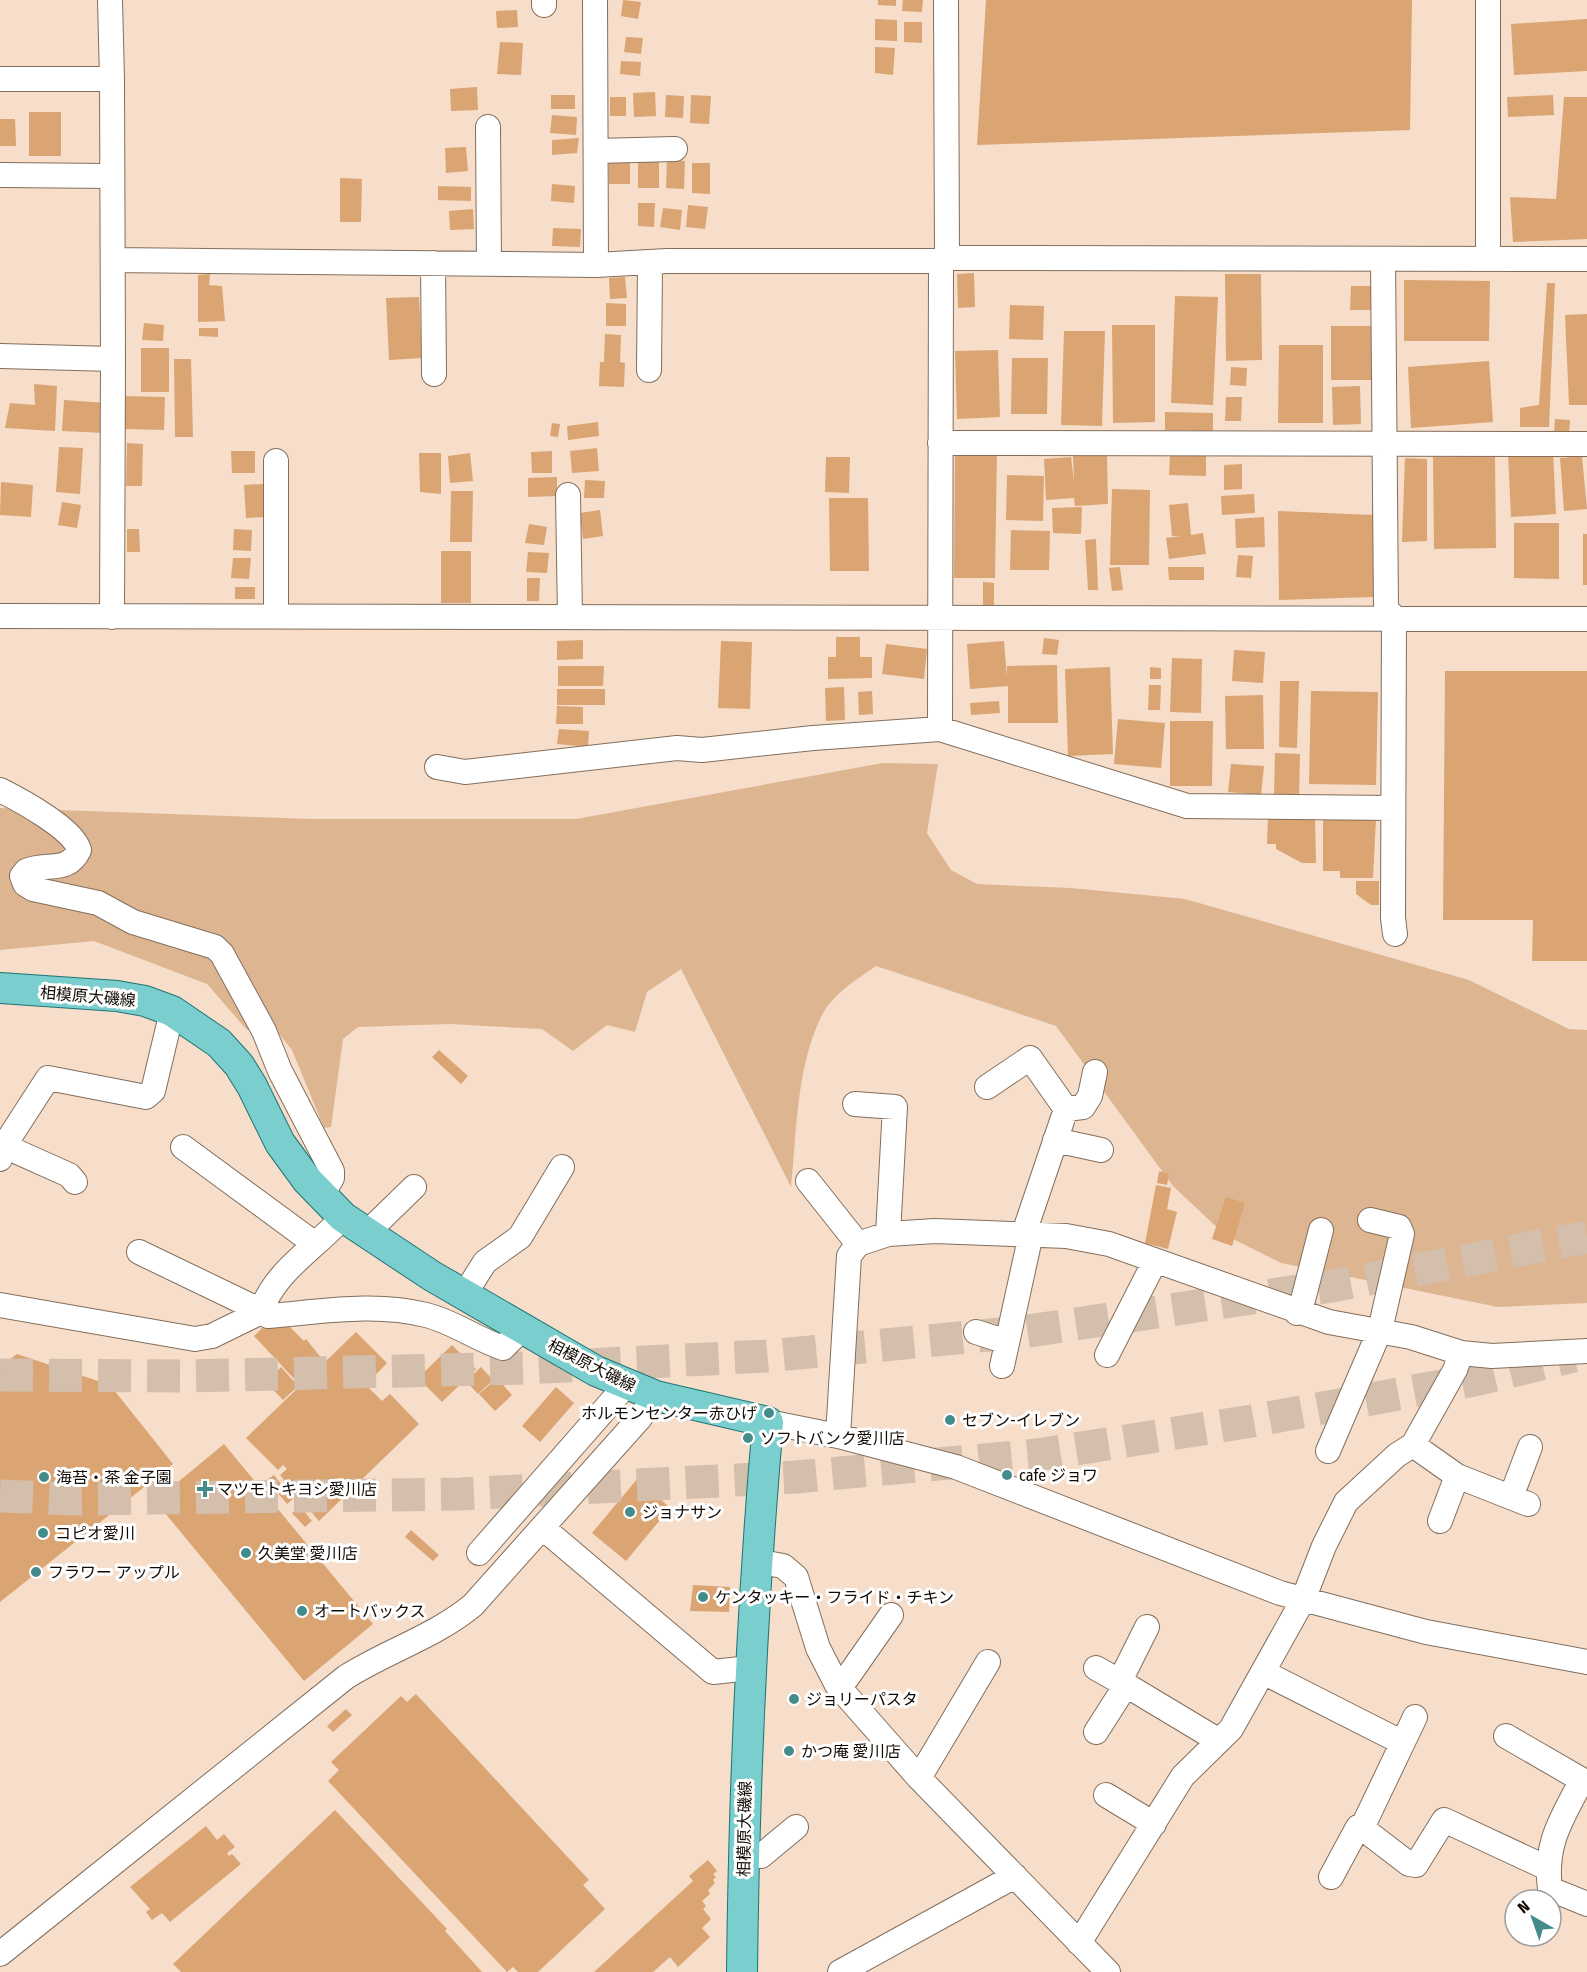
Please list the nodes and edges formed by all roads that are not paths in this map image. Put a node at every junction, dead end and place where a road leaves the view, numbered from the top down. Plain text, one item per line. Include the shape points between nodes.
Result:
1 (595, 0) edge
2 (946, 0) edge
3 (1488, 0) edge
4 (104, 8) edge
5 (112, 79) junction
6 (0, 80) edge
7 (488, 127) dead end
8 (675, 150) dead end
9 (596, 151) junction
10 (0, 175) edge
11 (112, 176) junction
12 (947, 258) junction
13 (1383, 259) junction
14 (1488, 259) junction
15 (1587, 259) edge
16 (113, 260) junction
17 (433, 263) junction
18 (489, 263) junction
19 (650, 264) junction
20 (596, 265) junction
21 (0, 356) edge
22 (113, 359) junction
23 (649, 370) dead end
24 (434, 374) dead end
25 (940, 443) junction
26 (1385, 443) junction
27 (1587, 444) edge
28 (276, 461) dead end
29 (563, 507) dead end
30 (0, 616) edge
31 (276, 616) junction
32 (112, 617) junction
33 (570, 617) junction
34 (940, 617) junction
35 (1394, 618) junction
36 (1587, 619) edge
37 (940, 729) junction
38 (436, 767) dead end
39 (0, 790) edge
40 (1393, 808) junction
41 (1395, 934) dead end
42 (0, 988) edge
43 (172, 1011) junction
44 (1095, 1072) dead end
45 (987, 1087) dead end
46 (855, 1104) dead end
47 (1066, 1109) junction
48 (1055, 1140) junction
49 (183, 1147) dead end
50 (1, 1150) edge
51 (1101, 1150) dead end
52 (562, 1167) dead end
53 (808, 1181) dead end
54 (75, 1182) dead end
55 (414, 1187) dead end
56 (322, 1195) junction
57 (343, 1217) junction
58 (1370, 1220) dead end
59 (1321, 1230) dead end
60 (1028, 1233) junction
61 (370, 1234) junction
62 (888, 1234) junction
63 (315, 1244) junction
64 (858, 1244) junction
65 (139, 1252) dead end
66 (1155, 1261) junction
67 (464, 1295) junction
68 (0, 1305) edge
69 (262, 1310) junction
70 (1297, 1313) junction
71 (522, 1329) junction
72 (1380, 1330) junction
73 (976, 1332) dead end
74 (1007, 1342) junction
75 (1587, 1351) edge
76 (1461, 1353) junction
77 (1107, 1355) dead end
78 (1002, 1366) dead end
79 (627, 1384) junction
80 (656, 1396) junction
81 (768, 1422) junction
82 (838, 1436) junction
83 (1413, 1445) junction
84 (1530, 1447) dead end
85 (1328, 1451) dead end
86 (1457, 1476) junction
87 (1440, 1521) dead end
88 (543, 1528) junction
89 (479, 1553) dead end
90 (755, 1561) junction
91 (1303, 1600) junction
92 (891, 1615) dead end
93 (1147, 1627) dead end
94 (988, 1662) dead end
95 (1587, 1662) edge
96 (750, 1668) junction
97 (1096, 1668) dead end
98 (1263, 1672) junction
99 (1123, 1683) junction
100 (837, 1684) junction
101 (1414, 1718) dead end
102 (1096, 1732) dead end
103 (1506, 1736) dead end
104 (1401, 1742) junction
105 (1216, 1743) junction
106 (919, 1778) junction
107 (1106, 1795) dead end
108 (1154, 1824) junction
109 (796, 1827) dead end
110 (1362, 1828) junction
111 (744, 1856) junction
112 (1547, 1868) junction
113 (1015, 1876) junction
114 (1330, 1877) dead end
115 (1586, 1908) edge
116 (1080, 1943) junction
117 (0, 1954) edge
118 (742, 1972) edge
119 (840, 1972) edge
120 (1108, 1972) edge

1 - 9 street via 587,46
2 - 12 street
3 - 14 street
4 - 5 street
5 - 6 street
5 - 11 street
7 - 18 street via 481,152
8 - 9 street
9 - 20 street
10 - 11 street
11 - 16 street
12 - 13 street
12 - 19 street
12 - 25 street via 941,265
13 - 14 street
13 - 26 street
14 - 15 street
16 - 17 street
16 - 22 street
17 - 18 street
17 - 24 street
18 - 20 street
19 - 20 street
19 - 23 street
21 - 22 street
22 - 32 street
25 - 26 street
25 - 34 street
26 - 27 street
26 - 35 street via 1386,609
28 - 31 street via 268,531
29 - 33 street
30 - 32 street
31 - 32 street
31 - 33 street
33 - 34 street
34 - 35 street
34 - 37 street
35 - 36 street
35 - 40 street
37 - 38 street via 702,750 677,748 465,772
37 - 40 street via 1187,806
39 - 56 street via 62,828 78,843 79,850 71,862 26,871 22,876 25,884 98,903 133,922 215,947 222,954 332,1171 332,1179
40 - 41 street
42 - 43 main road, 相模原大磯線 via 117,996
43 - 50 street via 153,1091 146,1097 85,1078 48,1078
43 - 56 main road, 相模原大磯線 via 219,1043 239,1065 280,1143
44 - 47 street via 1090,1096 1083,1107
45 - 47 street via 1036,1054
46 - 62 street via 904,1107
47 - 48 street
48 - 51 street
48 - 60 street
49 - 63 street via 206,1174
50 - 54 street via 69,1175
52 - 67 street via 520,1237 485,1262
53 - 64 street
55 - 61 street
56 - 57 main road, 相模原大磯線
57 - 61 main road, 相模原大磯線
57 - 63 street
58 - 72 street via 1399,1227 1402,1234
59 - 70 street
60 - 62 street
60 - 66 street via 1109,1244
60 - 74 street
61 - 67 main road, 相模原大磯線
62 - 64 street
63 - 69 street via 284,1274 264,1300
64 - 82 street via 849,1256 846,1279
65 - 69 street
66 - 70 street
66 - 77 street
67 - 71 main road, 相模原大磯線
68 - 69 street via 195,1339 212,1336
69 - 71 street via 268,1316 397,1309 456,1325 503,1348
70 - 72 street
71 - 79 main road, 相模原大磯線
72 - 76 street
72 - 85 street
73 - 74 street
74 - 78 street
75 - 76 street via 1492,1356
76 - 83 street
79 - 80 main road, 相模原大磯線
79 - 89 street
80 - 81 main road, 相模原大磯線
80 - 88 street
81 - 82 street
81 - 90 main road, 相模原大磯線
82 - 91 street via 956,1467
83 - 86 street
83 - 91 street via 1346,1502
84 - 86 street via 1519,1501
86 - 87 street
88 - 96 street via 713,1672
88 - 117 street via 473,1605 453,1621 376,1657 346,1677
90 - 96 main road, 相模原大磯線
90 - 100 street via 783,1566 796,1577 818,1648
91 - 95 street via 1426,1632
91 - 98 street
92 - 100 street via 847,1678
93 - 99 street
94 - 106 street
96 - 111 main road, 相模原大磯線
97 - 99 street
98 - 104 street
98 - 105 street via 1230,1729
99 - 102 street
99 - 105 street via 1211,1736
100 - 106 street
101 - 104 street
103 - 112 street via 1580,1779 1553,1835
104 - 110 street
105 - 108 street via 1183,1776
106 - 113 street
107 - 108 street
108 - 116 street
109 - 111 street via 761,1856
110 - 112 street via 1409,1864 1416,1865 1444,1820
110 - 114 street via 1358,1827
111 - 118 main road, 相模原大磯線
112 - 115 street via 1550,1889
113 - 116 street
113 - 119 street
116 - 120 street

